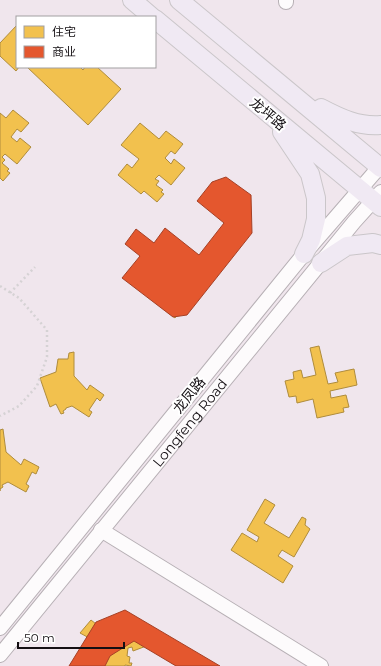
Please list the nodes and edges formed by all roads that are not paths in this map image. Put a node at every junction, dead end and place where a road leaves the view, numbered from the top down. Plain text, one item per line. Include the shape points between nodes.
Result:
1 (132, 0) edge
2 (179, 0) edge
3 (151, 16) edge
4 (156, 20) edge
5 (288, 90) junction
6 (271, 116) junction
7 (381, 125) edge
8 (381, 167) edge
9 (360, 190) junction
10 (378, 200) edge
11 (381, 245) edge
12 (304, 254) junction
13 (321, 263) junction
14 (101, 530) junction
15 (0, 628) edge
16 (0, 655) edge
17 (321, 666) edge

1 - 3 main road
2 - 5 main road
4 - 6 main road, 龙坪路
5 - 7 main road via 345,120
5 - 8 main road
6 - 9 main road, 龙坪路
6 - 12 main road via 310,174 316,198 316,219 311,240
8 - 9 street, 龙凤路
9 - 10 main road, 龙坪路
9 - 12 street, 龙凤路
10 - 13 street, Longfeng Road via 354,222
11 - 13 main road via 373,243 347,246
12 - 15 street, 龙凤路
13 - 14 street, Longfeng Road
14 - 16 street, Longfeng Road
14 - 17 street

